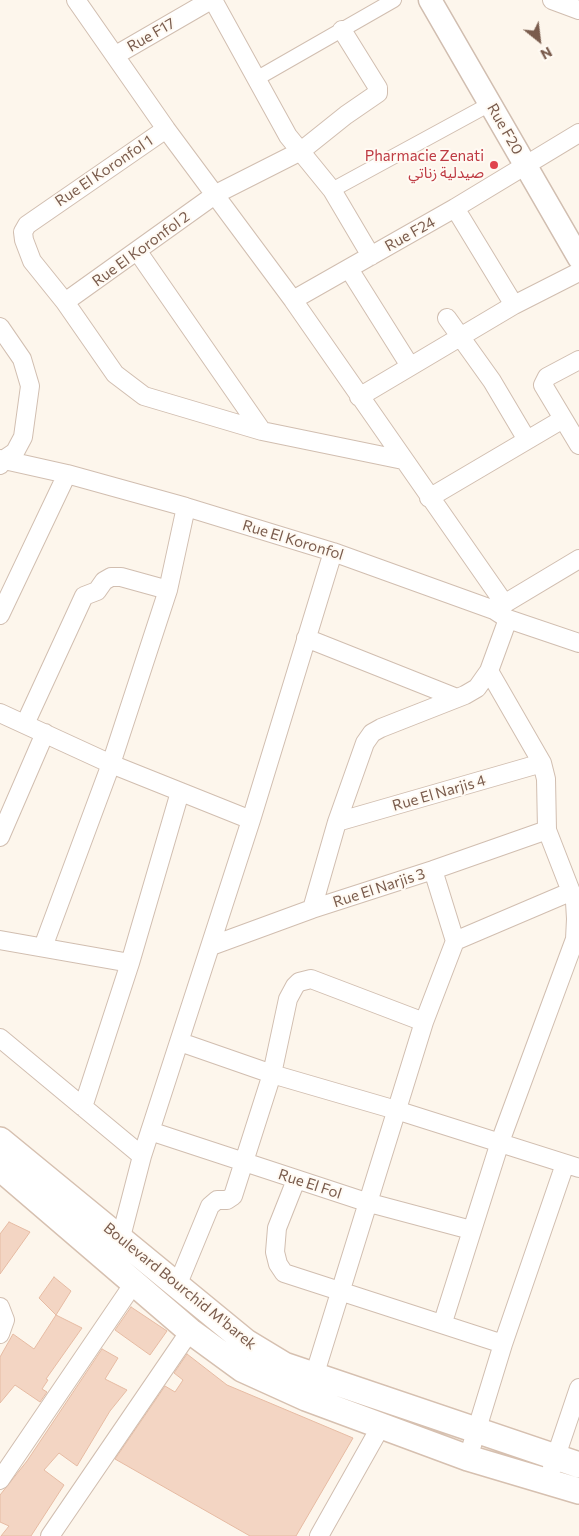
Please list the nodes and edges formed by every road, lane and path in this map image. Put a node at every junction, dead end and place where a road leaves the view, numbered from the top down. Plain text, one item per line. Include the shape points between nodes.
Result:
1 (76, 0) edge
2 (212, 0) edge
3 (394, 0) edge
4 (430, 0) edge
5 (342, 30) junction
6 (116, 55) junction
7 (256, 79) junction
8 (490, 104) junction
9 (166, 129) junction
10 (579, 133) edge
11 (301, 151) junction
12 (526, 166) junction
13 (332, 190) junction
14 (216, 194) junction
15 (455, 208) junction
16 (138, 252) junction
17 (371, 256) junction
18 (579, 258) edge
19 (349, 269) junction
20 (579, 272) edge
21 (293, 300) junction
22 (65, 302) junction
23 (514, 305) junction
24 (447, 318) dead end
25 (0, 328) edge
26 (462, 336) junction
27 (0, 352) edge
28 (22, 358) junction
29 (579, 360) edge
30 (410, 366) junction
31 (359, 397) junction
32 (563, 418) junction
33 (262, 431) junction
34 (527, 440) junction
35 (579, 445) edge
36 (403, 460) junction
37 (1, 462) edge
38 (67, 474) junction
39 (429, 498) junction
40 (186, 507) junction
41 (333, 552) junction
42 (579, 559) edge
43 (168, 590) junction
44 (502, 611) junction
45 (0, 615) edge
46 (306, 638) junction
47 (579, 643) edge
48 (489, 671) junction
49 (457, 698) junction
50 (0, 713) edge
51 (25, 724) junction
52 (45, 733) junction
53 (542, 763) junction
54 (111, 764) junction
55 (180, 792) junction
56 (251, 820) junction
57 (337, 822) junction
58 (547, 830) junction
59 (0, 837) edge
60 (433, 870) junction
61 (570, 892) junction
62 (312, 909) junction
63 (0, 940) edge
64 (455, 941) junction
65 (211, 946) junction
66 (43, 948) junction
67 (130, 963) junction
68 (424, 1022) junction
69 (0, 1038) edge
70 (180, 1042) junction
71 (272, 1074) junction
72 (83, 1107) junction
73 (396, 1110) junction
74 (150, 1131) junction
75 (500, 1142) junction
76 (142, 1156) junction
77 (3, 1159) edge
78 (242, 1161) junction
79 (572, 1166) edge
80 (296, 1180) junction
81 (366, 1202) junction
82 (471, 1230) junction
83 (121, 1237) junction
84 (109, 1259) junction
85 (134, 1283) junction
86 (177, 1286) junction
87 (339, 1292) junction
88 (0, 1307) edge
89 (443, 1322) junction
90 (190, 1331) junction
91 (0, 1334) edge
92 (503, 1344) junction
93 (310, 1387) junction
94 (579, 1388) edge
95 (381, 1426) junction
96 (476, 1432) junction
97 (555, 1457) junction
98 (468, 1458) junction
99 (579, 1465) edge
100 (0, 1480) edge
101 (548, 1481) junction
102 (579, 1491) edge
103 (50, 1536) edge
104 (319, 1536) edge

1 - 6 street
2 - 6 street, Rue F17
2 - 7 street
3 - 5 street
4 - 8 street, Rue F20
5 - 7 street
5 - 11 street, Rue El Koronfol 2 via 378,93
6 - 9 street
7 - 11 street via 288,136
8 - 12 street, Rue F20
8 - 13 street
9 - 14 street
9 - 22 street, Rue El Koronfol 1 via 27,225 23,232 25,248
10 - 12 street, Rue F24
11 - 13 street
11 - 14 street, Rue El Koronfol 2
12 - 15 street, Rue F24
12 - 18 street, Rue F20
13 - 17 street
14 - 16 street, Rue El Koronfol 2
14 - 21 street
15 - 17 street, Rue F24
15 - 23 street
16 - 22 street, Rue El Koronfol 2
16 - 33 street
17 - 19 street, Rue F24
19 - 21 street, Rue F24
19 - 30 street
20 - 23 street
21 - 31 street
22 - 33 street via 115,374 129,387 165,403
23 - 26 street
24 - 26 street
25 - 28 street
26 - 30 street
26 - 34 street
27 - 28 street
28 - 37 street via 30,386 22,437 15,452
29 - 32 street via 543,382
30 - 31 street
31 - 36 street
32 - 34 street
32 - 35 street
33 - 36 street
34 - 39 street
36 - 39 street
37 - 38 street, Rue El Koronfol
38 - 40 street, Rue El Koronfol
38 - 45 street
39 - 44 street
40 - 41 street, Rue El Koronfol
40 - 43 street
41 - 44 street, Rue El Koronfol
41 - 46 street
42 - 44 street
43 - 51 street via 111,577 96,591 84,596
43 - 54 street
44 - 47 street, Rue El Koronfol
44 - 48 street
46 - 49 street
46 - 56 street
48 - 49 street via 477,688
48 - 53 street
49 - 57 street via 372,734 365,743
50 - 51 street
51 - 52 street
52 - 54 street
52 - 59 street
53 - 57 street, Rue El Narjis 4
53 - 58 street via 546,779
54 - 55 street
54 - 66 street
55 - 56 street
55 - 67 street
56 - 65 street
57 - 62 street
58 - 60 street, Rue El Narjis 3
58 - 61 street
60 - 62 street, Rue El Narjis 3
60 - 64 street
61 - 64 street
61 - 75 street via 575,902 575,939
62 - 65 street, Rue El Narjis 3
63 - 66 street
64 - 68 street
65 - 70 street
66 - 67 street
67 - 72 street
68 - 71 street via 319,981 304,980 295,986 288,999
68 - 73 street
69 - 72 street
70 - 71 street
70 - 74 street
71 - 73 street
71 - 78 street
72 - 76 street
73 - 75 street
73 - 81 street
74 - 76 street
74 - 78 street, Rue El Fol
75 - 79 street
75 - 82 street
76 - 83 street
77 - 83 main road, Boulevard Bourchid M'barek
77 - 84 main road, Boulevard Bourchid M'barek
78 - 80 street, Rue El Fol
78 - 86 street via 233,1196 215,1201 207,1211
79 - 92 street
80 - 81 street, Rue El Fol
80 - 87 street via 277,1228 275,1252 278,1264 284,1273
81 - 82 street, Rue El Fol
81 - 87 street
82 - 89 street
83 - 84 street
83 - 86 main road, Boulevard Bourchid M'barek
84 - 85 main road, Boulevard Bourchid M'barek
85 - 90 main road, Boulevard Bourchid M'barek
85 - 100 street
86 - 93 main road, Boulevard Bourchid M'barek via 246,1342 284,1365
87 - 89 street
87 - 93 street
88 - 91 street via 5,1320
89 - 92 street
90 - 93 main road, Boulevard Bourchid M'barek via 242,1369
90 - 103 street
92 - 96 street
93 - 95 main road, Boulevard Bourchid M'barek
93 - 96 main road, Boulevard Bourchid M'barek
94 - 97 street
95 - 98 main road, Boulevard Bourchid M'barek
95 - 104 street
96 - 97 main road, Boulevard Bourchid M'barek
96 - 98 street
97 - 99 main road, Boulevard Bourchid M'barek
97 - 101 street
98 - 101 main road, Boulevard Bourchid M'barek
101 - 102 main road, Boulevard Bourchid M'barek

